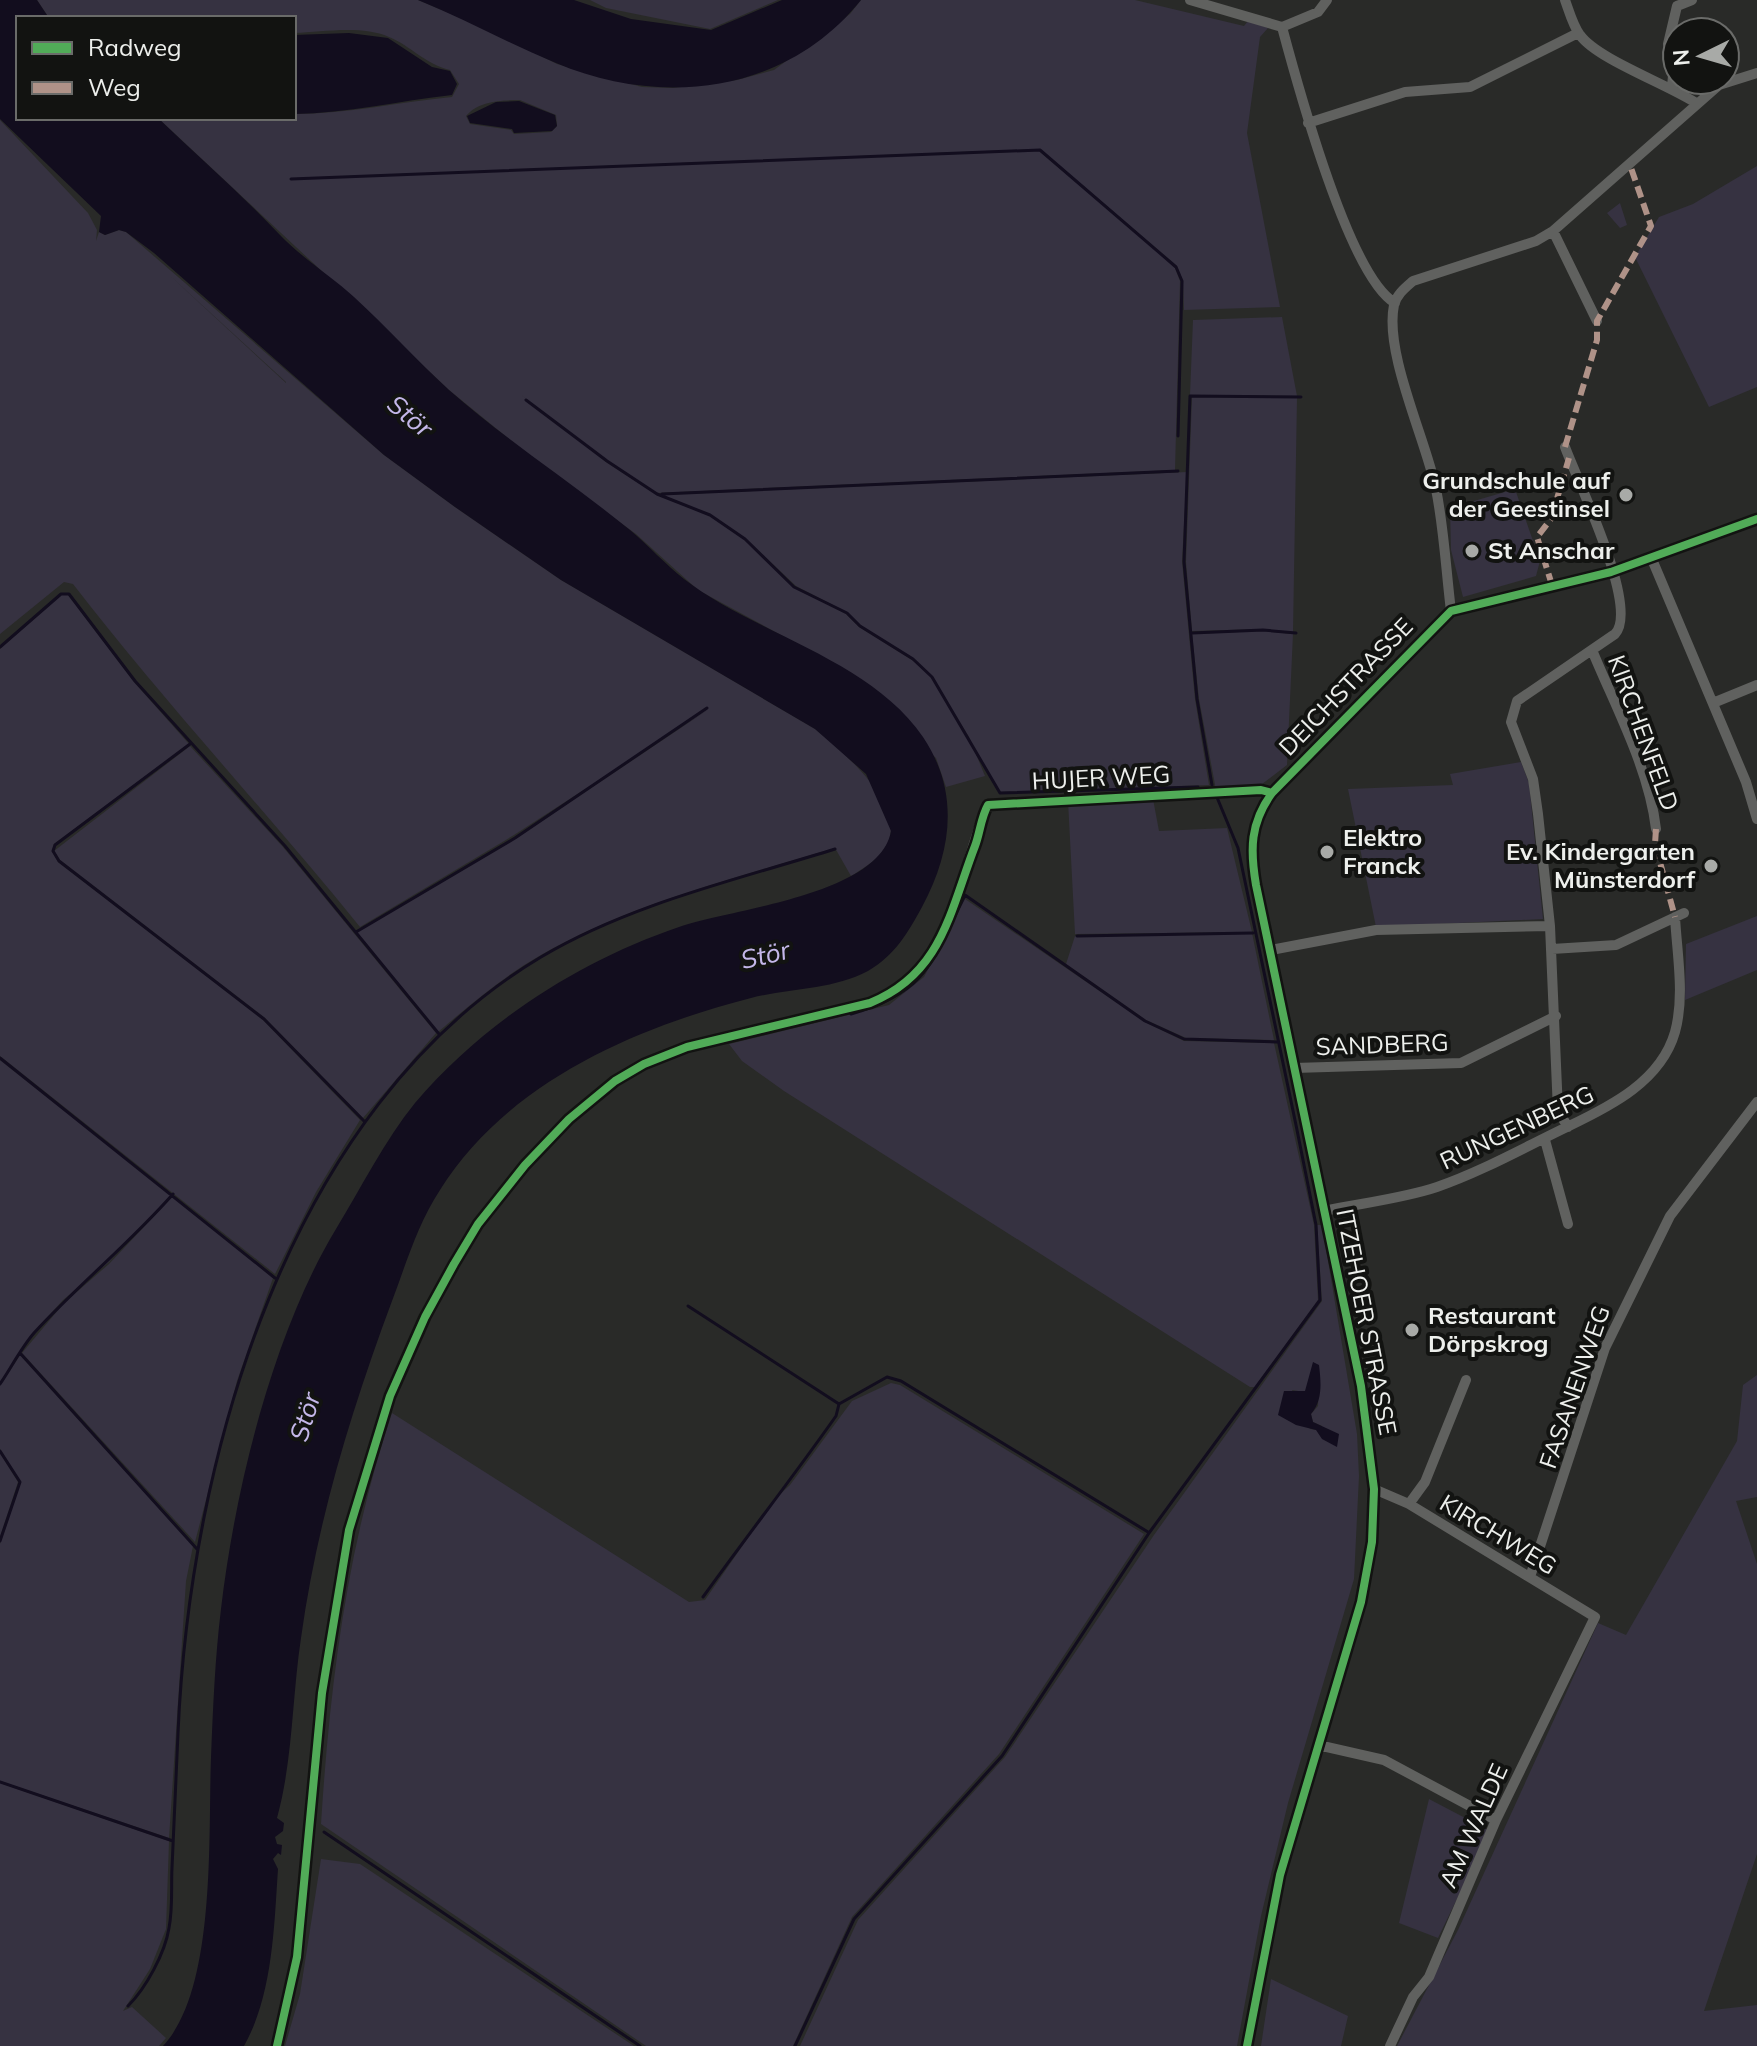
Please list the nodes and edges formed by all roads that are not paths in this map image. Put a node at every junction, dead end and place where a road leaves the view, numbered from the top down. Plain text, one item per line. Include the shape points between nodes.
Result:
1 (1190, 0) edge
2 (1327, 0) edge
3 (1565, 0) edge
4 (1692, 0) edge
5 (1675, 16) edge
6 (1282, 27) junction
7 (1578, 33) junction
8 (1757, 73) edge
9 (1661, 82) edge
10 (1686, 96) edge
11 (1696, 103) junction
12 (1308, 123) junction
13 (1553, 231) junction
14 (1395, 303) junction
15 (1597, 321) dead end
16 (1565, 447) dead end
17 (1757, 519) edge
18 (1651, 557) junction
19 (1611, 572) junction
20 (1451, 611) junction
21 (1592, 650) junction
22 (1757, 685) edge
23 (1713, 703) junction
24 (1272, 793) junction
25 (1757, 819) edge
26 (1656, 829) dead end
27 (969, 859) dead end
28 (1550, 926) junction
29 (1552, 949) junction
30 (1271, 950) junction
31 (1556, 1016) junction
32 (1294, 1068) junction
33 (1757, 1102) edge
34 (1568, 1127) junction
35 (1545, 1140) junction
36 (1324, 1211) junction
37 (1568, 1224) dead end
38 (1466, 1380) dead end
39 (1374, 1489) junction
40 (1409, 1504) junction
41 (1530, 1577) junction
42 (1593, 1621) joint
43 (1318, 1745) junction
44 (1496, 1820) junction
45 (1247, 2046) edge
46 (1390, 2046) edge

1 - 6 street
2 - 6 street via 1318,12
3 - 7 street
4 - 5 street via 1677,6
6 - 12 street
7 - 9 street via 1594,48
7 - 12 street via 1470,87 1405,92
8 - 11 street via 1719,85
10 - 11 street
11 - 13 street
12 - 14 street via 1375,287
13 - 14 street via 1413,281
13 - 15 street
14 - 20 street via 1400,361 1436,487
16 - 19 street
17 - 18 street
18 - 19 street
18 - 23 street
19 - 20 street
19 - 21 street via 1622,606 1620,627
20 - 24 street, DEICHSTRASSE
21 - 26 street, KIRCHENFELD via 1631,744
21 - 28 street via 1517,701 1511,722 1533,779
22 - 23 street
23 - 25 street
24 - 27 street, HUJER WEG via 992,804 984,812
24 - 30 street, ITZEHOER STRASSE via 1254,823 1252,842
28 - 29 street
28 - 30 street via 1361,931
29 - 31 street
29 - 34 street, RUNGENBERG via 1616,945 1680,915 1674,1034 1637,1087 1601,1113
30 - 32 street, ITZEHOER STRASSE
31 - 32 street, SANDBERG via 1461,1063
31 - 34 street via 1558,1111
32 - 36 street, ITZEHOER STRASSE
33 - 41 street, FASANENWEG via 1670,1216 1620,1315
34 - 35 street, RUNGENBERG
35 - 36 street, RUNGENBERG via 1435,1188
35 - 37 street
36 - 39 street, ITZEHOER STRASSE via 1361,1386
38 - 40 street via 1425,1482
39 - 40 street, KIRCHWEG
39 - 43 street, ITZEHOER STRASSE via 1372,1542 1361,1602
40 - 41 street, KIRCHWEG
41 - 42 street, KIRCHWEG via 1595,1617
42 - 44 street, AM WALDE
43 - 44 street via 1384,1760
43 - 45 street, ITZEHOER STRASSE via 1280,1875
44 - 46 street, AM WALDE via 1429,1977 1413,1997

